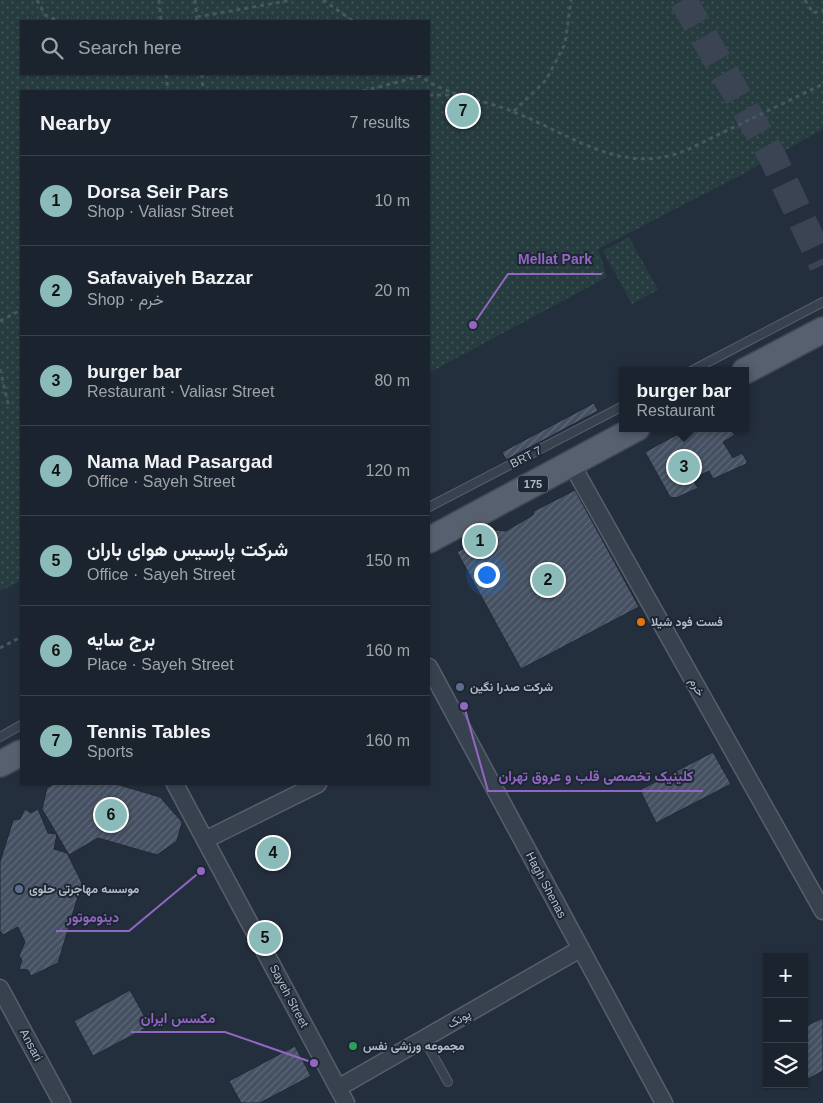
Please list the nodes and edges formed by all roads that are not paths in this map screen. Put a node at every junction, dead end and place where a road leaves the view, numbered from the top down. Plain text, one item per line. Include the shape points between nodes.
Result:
1 (823, 302) edge
2 (823, 330) edge
3 (699, 367) edge
4 (749, 369) edge
5 (619, 408) edge
6 (629, 432) edge
7 (571, 463) junction
8 (430, 506) edge
9 (430, 539) edge
10 (430, 670) edge
11 (20, 726) edge
12 (0, 737) edge
13 (20, 754) edge
14 (0, 764) edge
15 (176, 785) edge
16 (316, 785) edge
17 (205, 840) junction
18 (823, 911) edge
19 (580, 949) junction
20 (0, 988) edge
21 (424, 1039) junction
22 (448, 1082) dead end
23 (338, 1088) junction
24 (62, 1103) edge
25 (346, 1103) edge
26 (664, 1103) edge

1 - 3 lane
2 - 4 main road
5 - 8 lane, BRT 7
6 - 7 main road, 175
7 - 9 main road, 175
7 - 18 street, خرم
10 - 19 street, Hagh Shenas
11 - 12 lane
13 - 14 main road
15 - 17 street, Sayeh Street
16 - 17 street
17 - 23 street, Sayeh Street
19 - 21 street, پونک
19 - 26 street, Hagh Shenas
20 - 24 street, Ansari
21 - 22 lane
21 - 23 street, پونک
23 - 25 street, Sayeh Street

